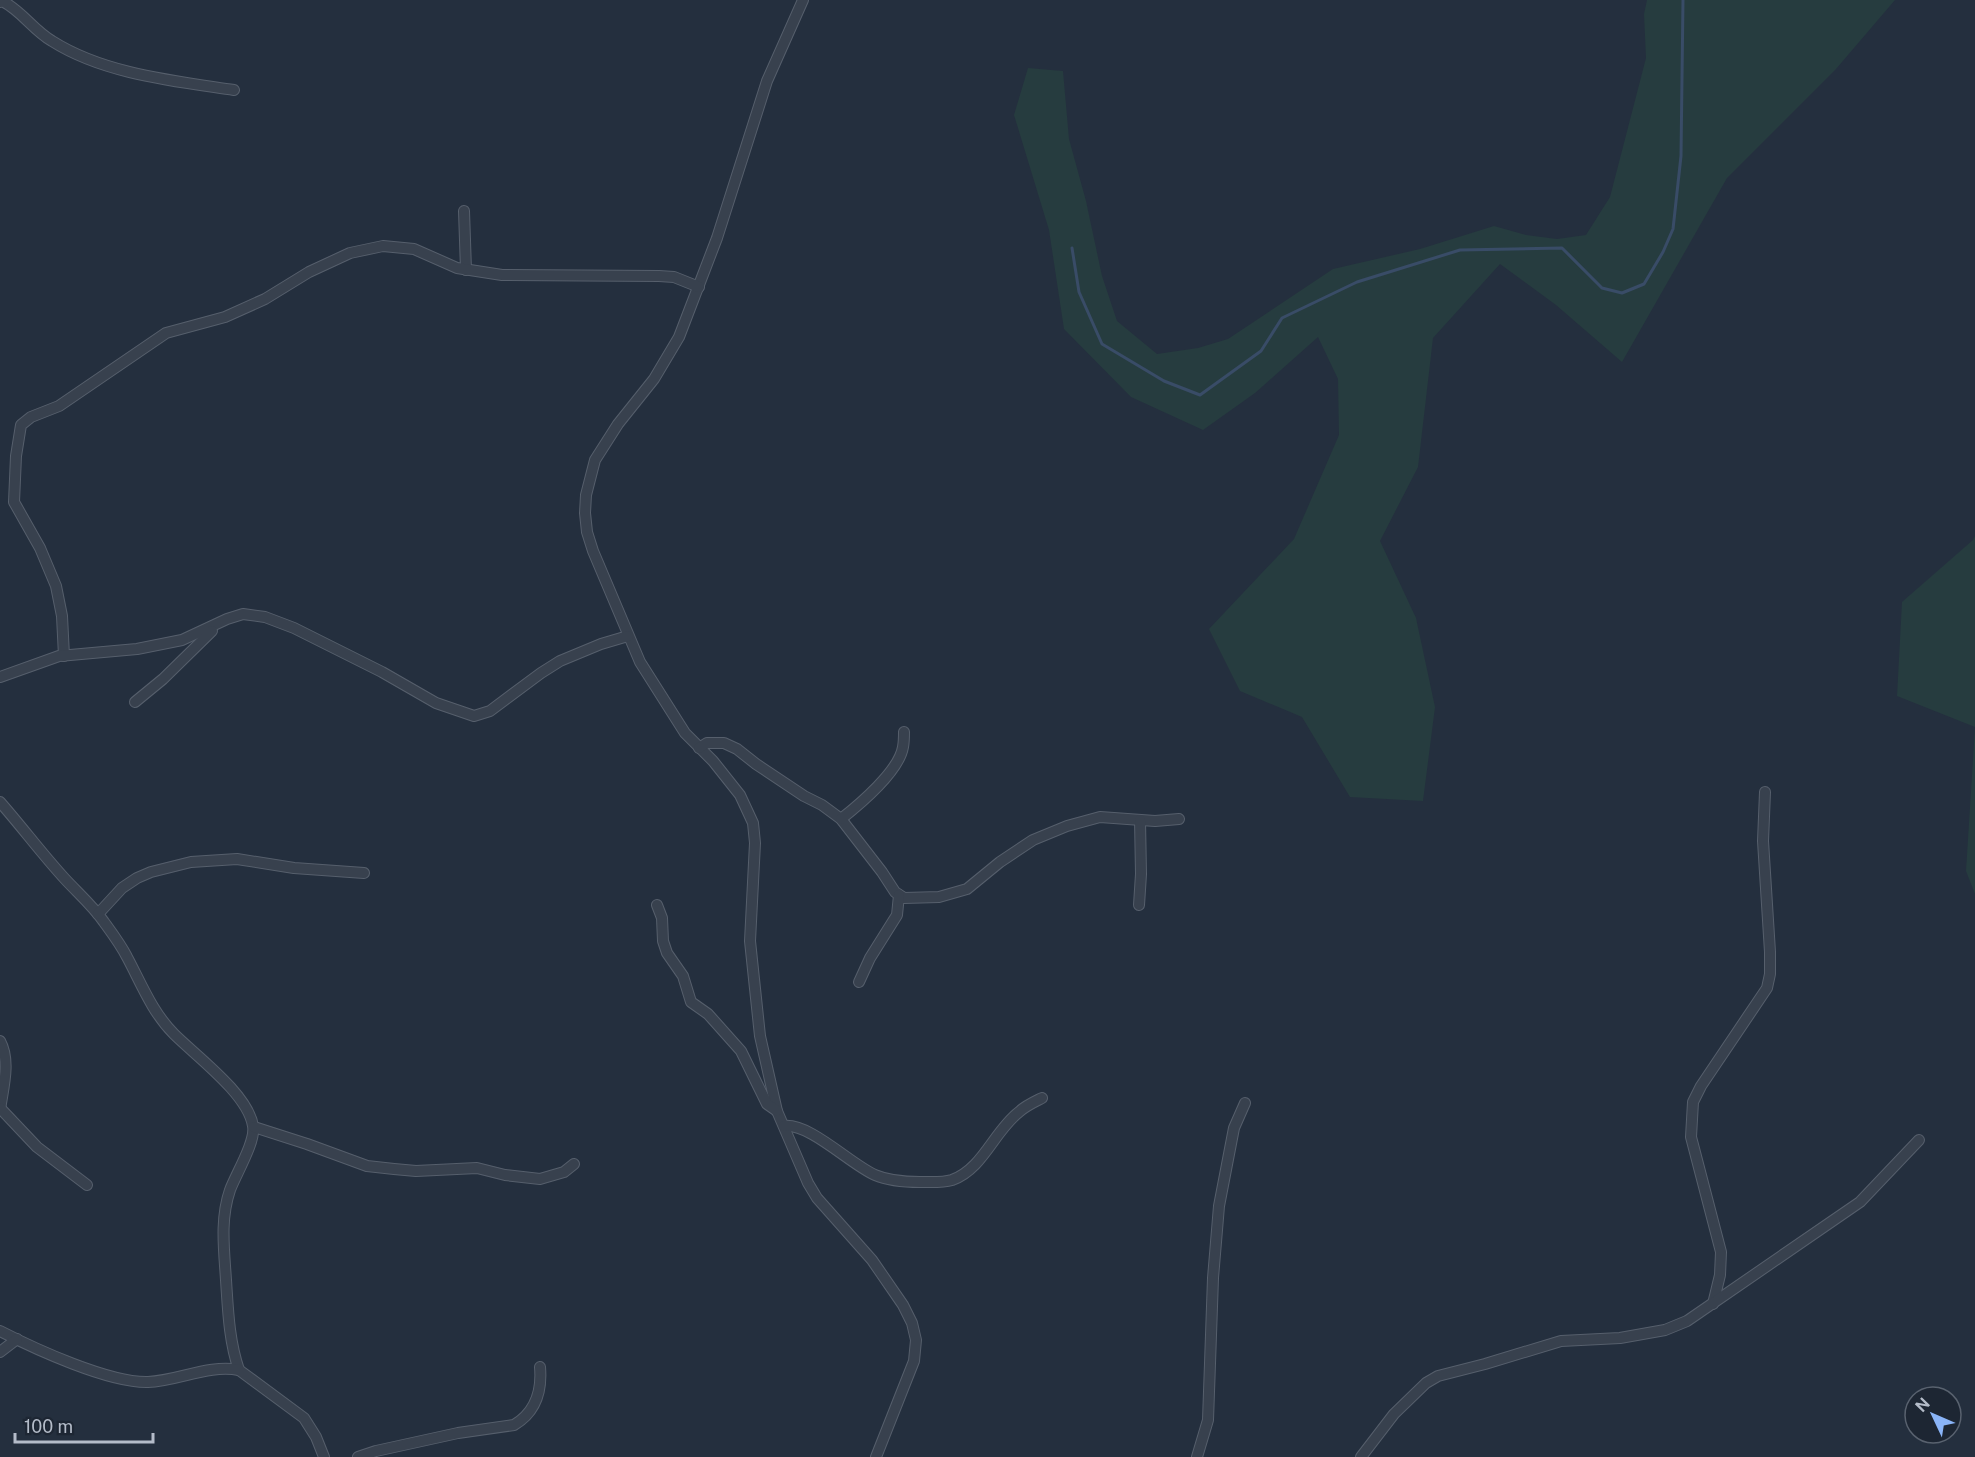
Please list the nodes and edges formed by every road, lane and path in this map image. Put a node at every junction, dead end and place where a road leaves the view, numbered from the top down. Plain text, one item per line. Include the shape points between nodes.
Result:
1 (803, 0) edge
2 (0, 2) edge
3 (234, 90) dead end
4 (464, 212) dead end
5 (466, 270) junction
6 (699, 287) junction
7 (221, 622) junction
8 (628, 636) junction
9 (64, 656) junction
10 (0, 677) edge
11 (135, 702) dead end
12 (904, 732) dead end
13 (699, 748) junction
14 (1765, 792) dead end
15 (0, 802) edge
16 (841, 819) junction
17 (1179, 819) dead end
18 (1140, 820) junction
19 (364, 873) dead end
20 (899, 895) junction
21 (657, 905) dead end
22 (1139, 905) dead end
23 (98, 914) junction
24 (859, 982) dead end
25 (0, 1041) edge
26 (1042, 1098) dead end
27 (1245, 1103) dead end
28 (0, 1109) edge
29 (777, 1111) junction
30 (254, 1127) junction
31 (786, 1131) junction
32 (1919, 1140) dead end
33 (574, 1164) dead end
34 (87, 1185) dead end
35 (1713, 1304) junction
36 (0, 1331) edge
37 (17, 1339) junction
38 (0, 1352) edge
39 (540, 1367) dead end
40 (239, 1370) junction
41 (324, 1457) edge
42 (358, 1457) edge
43 (876, 1457) edge
44 (1197, 1457) edge
45 (1361, 1457) edge

1 - 6 street via 767,81
2 - 3 street via 13,6 52,41 105,66
4 - 5 street
5 - 6 street via 502,275 674,277
5 - 9 street via 414,249 383,246 350,253 225,317 166,333 59,406 21,425 14,502 56,586
6 - 8 street via 668,358 595,460 586,495 587,532
7 - 8 street via 243,614 265,617 323,642 436,703 474,716 490,711 560,661
7 - 9 street via 182,640 137,650
7 - 11 street
8 - 13 street via 655,687
9 - 10 street
12 - 16 street via 899,758 874,789
13 - 16 street via 715,742 737,749
13 - 29 street via 729,779 753,823 750,941 760,1036
14 - 35 street via 1763,841 1770,952 1767,988 1701,1086 1691,1116 1691,1137 1721,1252
15 - 23 street
16 - 20 street
17 - 18 street
18 - 20 street via 1100,817 1067,826 1033,840 967,889 917,899
18 - 22 street
19 - 23 street via 237,859 190,862 137,878
20 - 24 street via 897,915
21 - 29 street via 667,953 683,976 691,1002 736,1044 767,1104
23 - 30 street via 160,1016 226,1083
25 - 28 street via 5,1075
26 - 31 street via 1018,1112 966,1171 937,1182 902,1182 878,1176 816,1136 790,1125
27 - 44 street via 1234,1128 1219,1206 1208,1420
28 - 34 street via 37,1147
29 - 31 street
30 - 33 street via 367,1166 416,1171 477,1168 540,1179 564,1172
30 - 40 street via 224,1215 229,1322
31 - 43 street via 817,1197 872,1260 912,1323 916,1340 914,1361
32 - 35 street via 1860,1202
35 - 45 street via 1665,1330 1620,1338 1561,1341 1438,1377 1426,1383 1394,1414
36 - 37 street
37 - 38 street
37 - 40 street via 126,1380 147,1382 227,1367
39 - 42 street via 537,1398 530,1411 514,1425 458,1433
40 - 41 street via 304,1418

